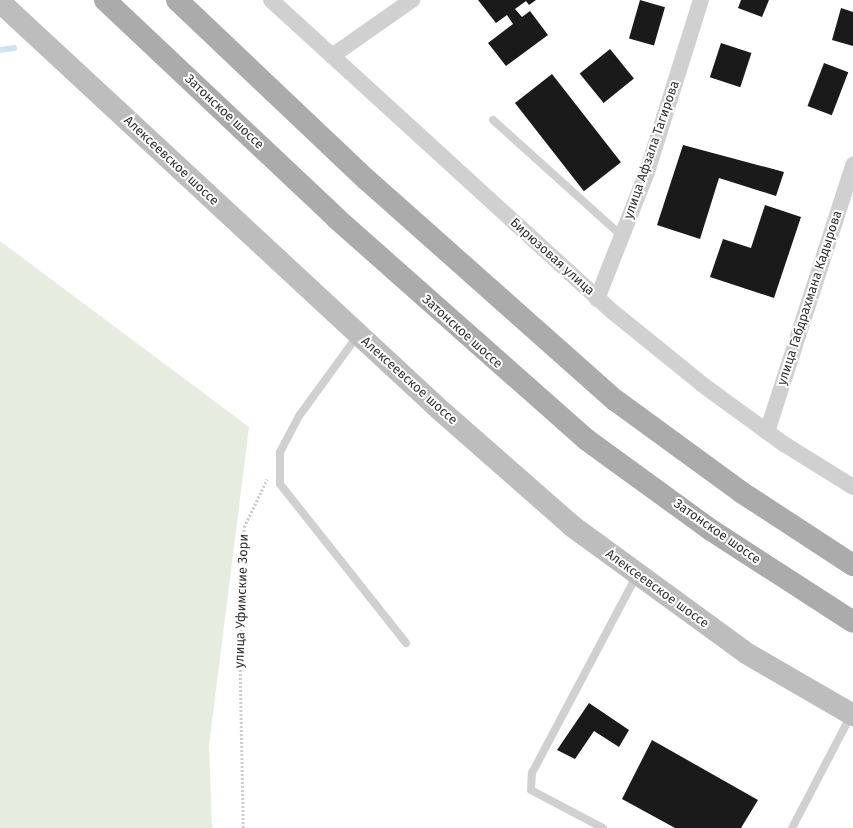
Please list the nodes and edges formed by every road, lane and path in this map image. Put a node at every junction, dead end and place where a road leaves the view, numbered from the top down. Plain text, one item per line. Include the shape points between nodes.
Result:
1 (105, 0) edge
2 (177, 0) edge
3 (272, 0) edge
4 (412, 0) edge
5 (701, 0) edge
6 (0, 2) edge
7 (332, 56) junction
8 (492, 120) dead end
9 (853, 165) edge
10 (622, 236) junction
11 (597, 298) junction
12 (359, 335) junction
13 (767, 432) junction
14 (280, 452) junction
15 (853, 487) edge
16 (853, 565) edge
17 (636, 575) junction
18 (853, 622) edge
19 (406, 643) dead end
20 (852, 714) edge
21 (243, 828) edge
22 (602, 828) edge
23 (792, 828) edge

1 - 18 main road, Затонское шоссе via 336,218 587,440 711,530
2 - 16 main road via 367,180 615,400 741,492
3 - 7 street, Бирюзовая улица
4 - 7 street
5 - 10 street, улица Афзала Тагирова via 647,172
6 - 12 main road, Алексеевское шоссе
7 - 11 street, Бирюзовая улица
8 - 10 lane
9 - 13 street, улица Габдрахмана Кадырова
10 - 11 street, улица Афзала Тагирова
11 - 13 street, Бирюзовая улица via 703,386
12 - 14 lane via 299,416
12 - 17 main road, Алексеевское шоссе via 572,526
13 - 15 street, Бирюзовая улица
14 - 19 lane via 280,484
14 - 21 path, улица Уфимские Зори via 244,526 240,668
17 - 20 main road, Алексеевское шоссе via 746,653
17 - 22 lane via 532,774 532,790
20 - 23 lane

